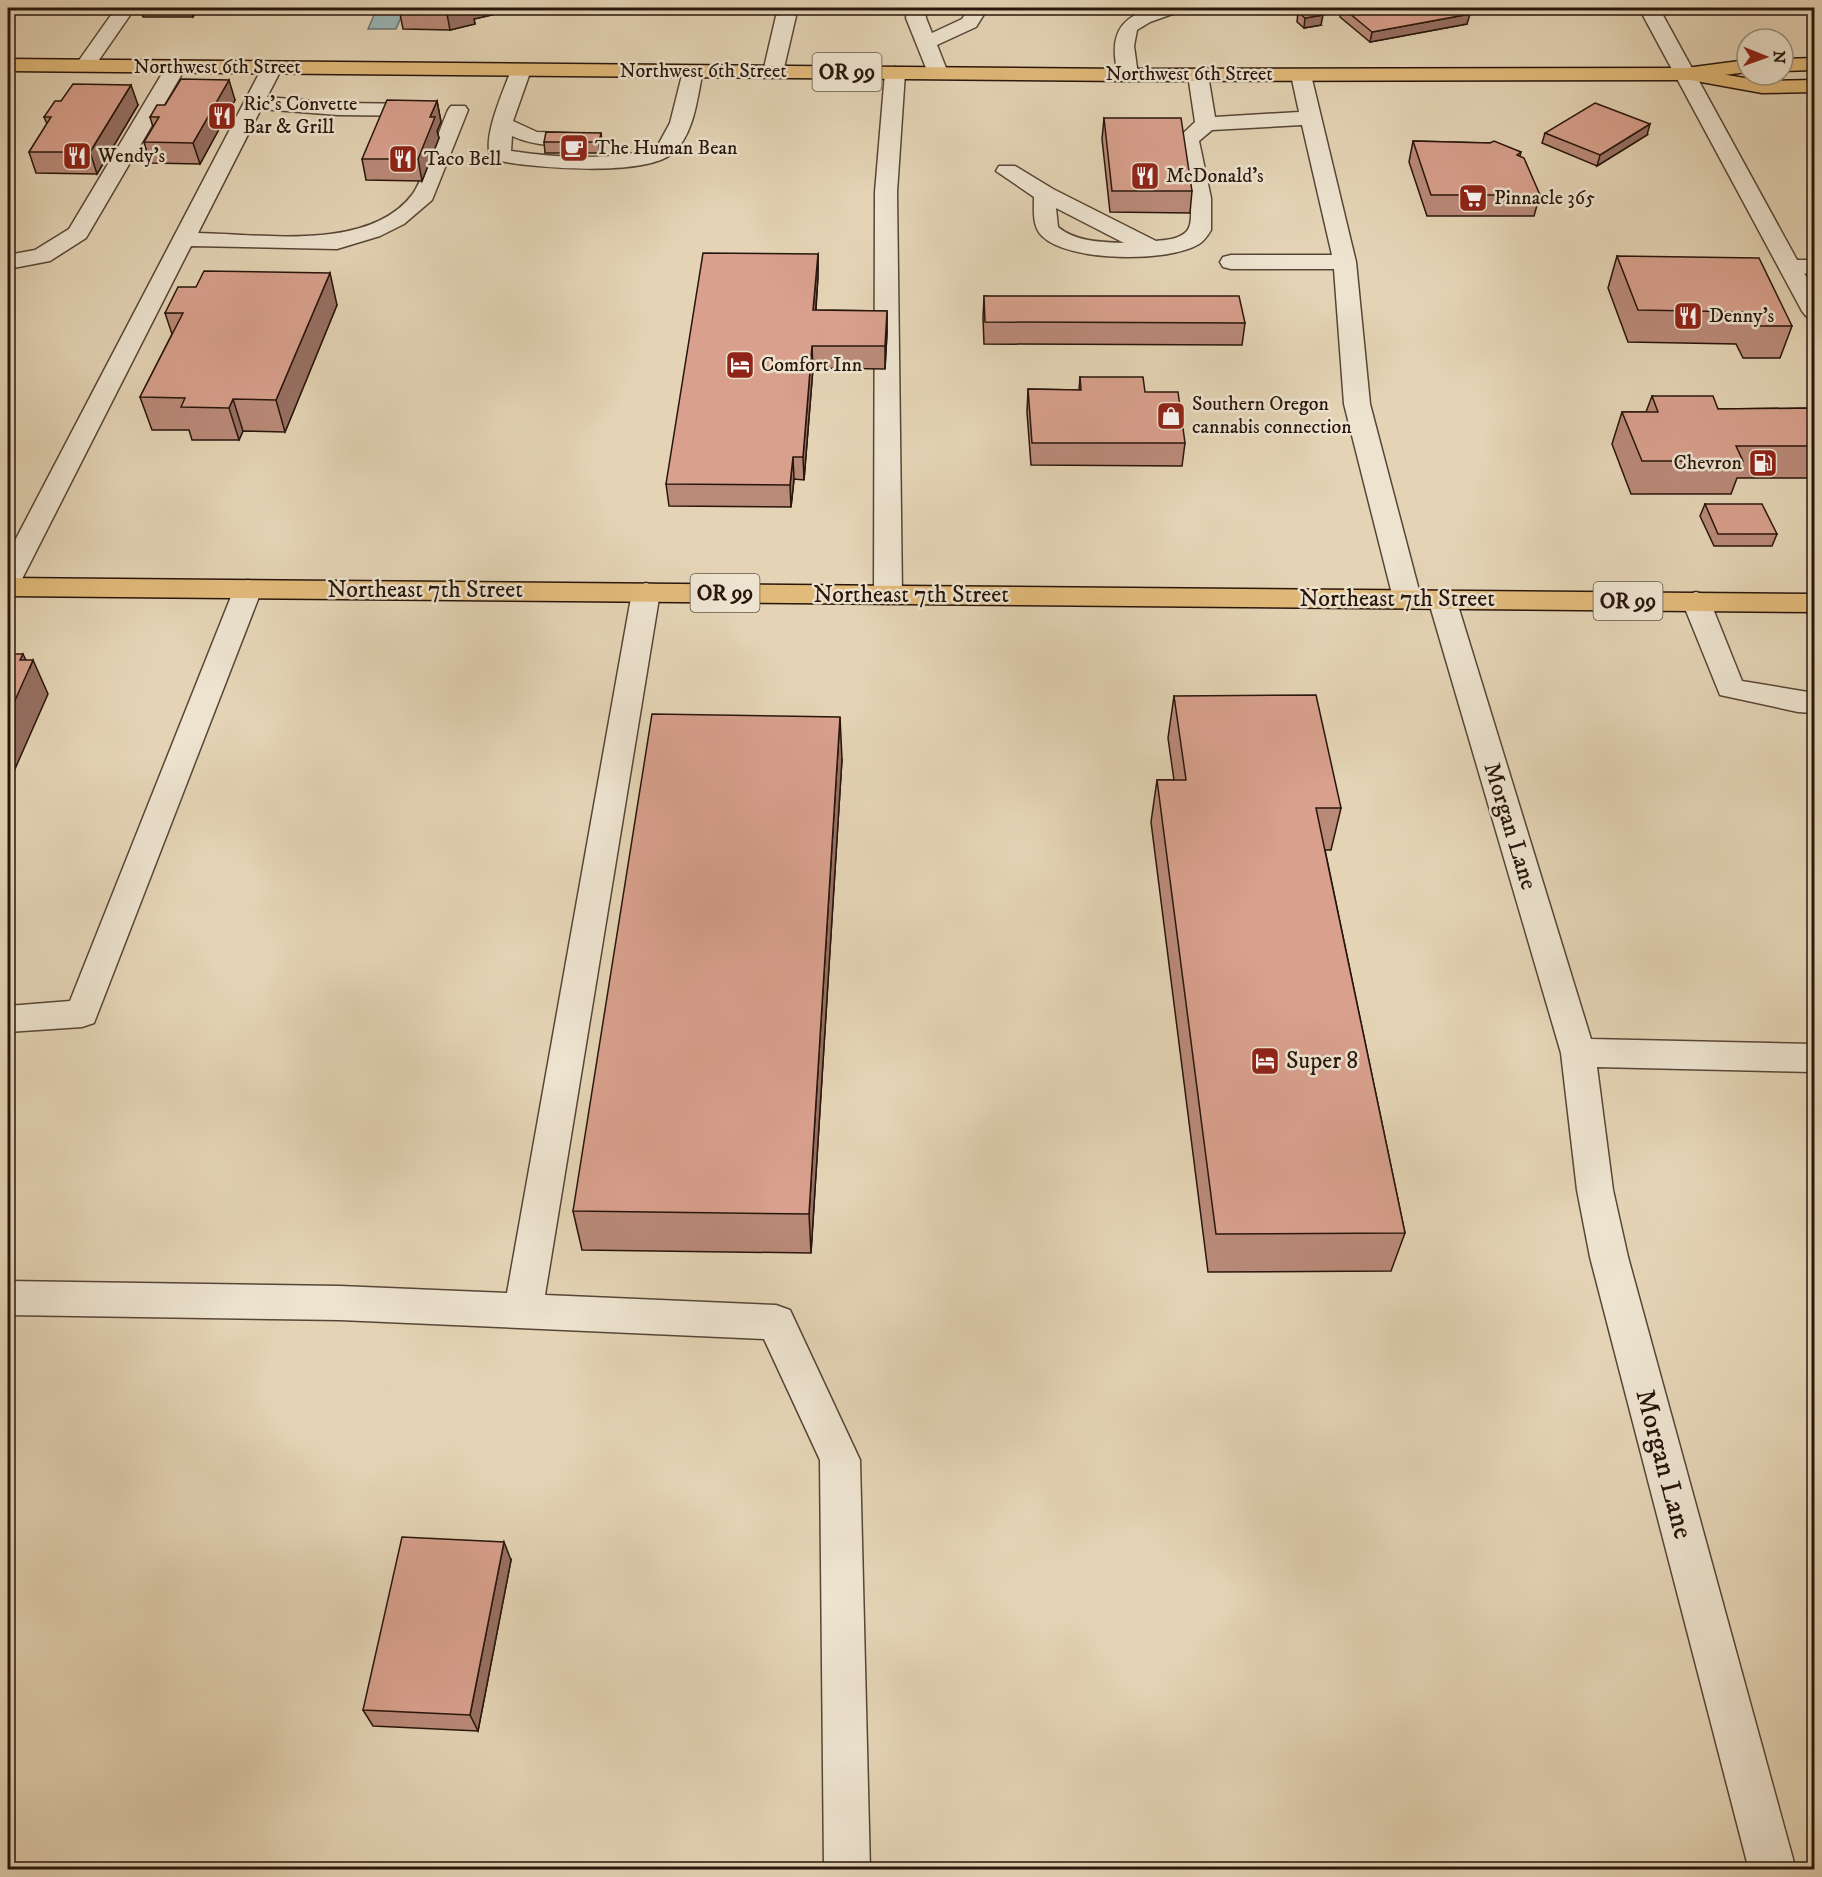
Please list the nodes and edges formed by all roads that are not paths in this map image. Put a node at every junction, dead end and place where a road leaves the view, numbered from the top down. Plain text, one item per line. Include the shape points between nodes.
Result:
1 (125, 8) edge
2 (916, 8) edge
3 (978, 8) edge
4 (1171, 8) edge
5 (1649, 8) edge
6 (786, 16) dead end
7 (926, 43) junction
8 (1815, 64) edge
9 (8, 65) edge
10 (1795, 65) edge
11 (85, 66) junction
12 (176, 67) junction
13 (272, 68) junction
14 (1735, 68) edge
15 (521, 69) junction
16 (693, 71) junction
17 (773, 72) junction
18 (895, 73) junction
19 (938, 73) junction
20 (1686, 74) junction
21 (1128, 75) junction
22 (1198, 75) junction
23 (1301, 75) junction
24 (1815, 86) edge
25 (254, 102) junction
26 (486, 113) junction
27 (1311, 118) junction
28 (1206, 124) junction
29 (679, 125) junction
30 (604, 139) dead end
31 (627, 139) dead end
32 (1007, 171) dead end
33 (1045, 194) junction
34 (182, 239) junction
35 (1149, 247) junction
36 (8, 262) edge
37 (1231, 262) dead end
38 (1345, 262) junction
39 (1791, 267) junction
40 (1815, 267) edge
41 (1815, 311) edge
42 (8, 579) edge
43 (8, 587) edge
44 (248, 589) junction
45 (646, 592) junction
46 (888, 595) junction
47 (1407, 598) junction
48 (1442, 599) junction
49 (1696, 601) junction
50 (1815, 603) edge
51 (1815, 703) edge
52 (8, 1019) edge
53 (1578, 1053) junction
54 (1815, 1058) edge
55 (8, 1298) edge
56 (523, 1311) junction
57 (847, 1869) edge
58 (1773, 1869) edge

1 - 11 street
2 - 7 street
3 - 7 street via 969,23
4 - 21 street via 1134,21 1126,30 1123,43
5 - 20 street
6 - 17 street
7 - 19 street
8 - 10 main road
9 - 11 main road, Northwest 6th Street / OR 99
11 - 12 main road, Northwest 6th Street / OR 99
12 - 13 main road, Northwest 6th Street / OR 99
12 - 36 street via 78,233 42,256
13 - 15 main road, Northwest 6th Street / OR 99
13 - 25 street
14 - 20 main road, OR 99
15 - 16 main road, Northwest 6th Street / OR 99
15 - 26 street
16 - 17 main road, Northwest 6th Street / OR 99
16 - 29 street
17 - 18 main road, Northwest 6th Street / OR 99
18 - 19 main road, Northwest 6th Street / OR 99
18 - 46 street via 886,192
19 - 21 main road, Northwest 6th Street / OR 99
20 - 23 main road, Northwest 6th Street / OR 99
20 - 24 main road via 1762,87
20 - 39 street
21 - 22 main road, Northwest 6th Street / OR 99
22 - 23 main road, Northwest 6th Street / OR 99
22 - 28 street
23 - 27 street
25 - 26 street via 338,109
25 - 34 street
26 - 29 street via 500,156 523,160 637,160 664,150
26 - 30 street via 534,138
26 - 34 street via 424,195 405,212 372,231 337,242
27 - 28 street
27 - 38 street
28 - 35 street via 1188,139 1202,214 1200,232 1176,247
29 - 31 street via 639,139
32 - 33 street
33 - 35 street
33 - 35 street via 1044,212 1055,237 1090,248
34 - 42 street
37 - 38 street
38 - 47 street via 1357,404
39 - 40 street
39 - 41 street
43 - 44 main road, Northeast 7th Street / OR 99
44 - 45 main road, Northeast 7th Street / OR 99
44 - 52 street via 82,1014
45 - 46 main road, Northeast 7th Street / OR 99
45 - 56 street
46 - 47 main road, Northeast 7th Street / OR 99
47 - 48 main road, Northeast 7th Street / OR 99
48 - 49 main road, Northeast 7th Street / OR 99
48 - 53 street, Morgan Lane
49 - 50 main road, Northeast 7th Street / OR 99
49 - 51 street via 1730,688
53 - 54 street
53 - 58 street, Morgan Lane via 1595,1191 1609,1257
55 - 56 street via 340,1303
56 - 57 street via 776,1322 840,1460

